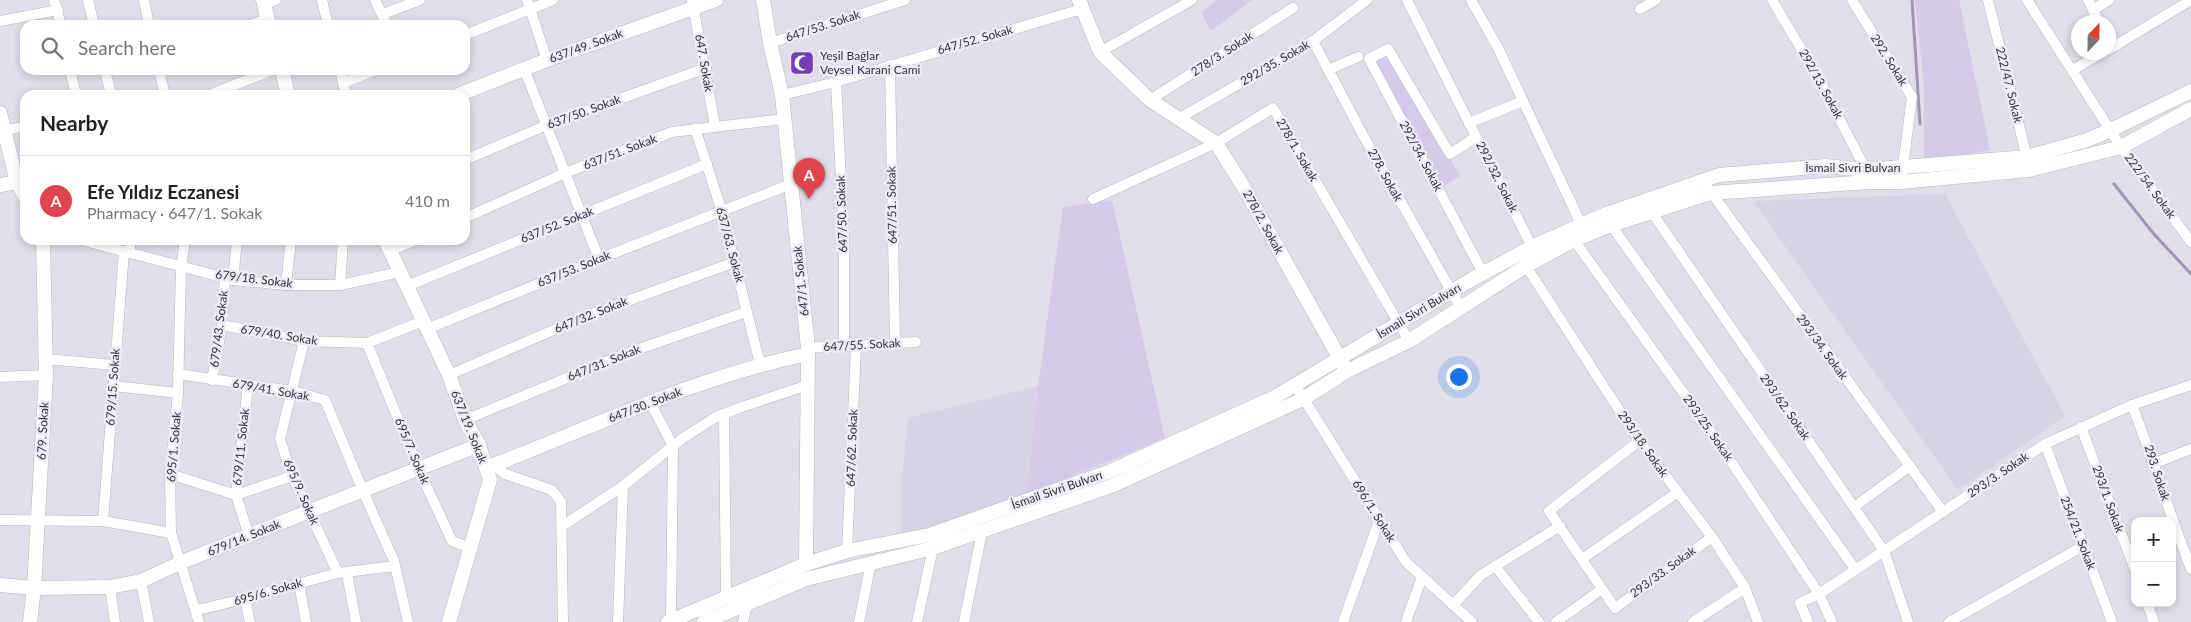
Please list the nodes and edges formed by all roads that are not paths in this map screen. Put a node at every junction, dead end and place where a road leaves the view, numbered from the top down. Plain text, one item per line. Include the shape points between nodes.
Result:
1 (88, 0) edge
2 (144, 0) edge
3 (322, 0) edge
4 (375, 0) edge
5 (420, 0) edge
6 (552, 0) edge
7 (716, 0) edge
8 (763, 0) edge
9 (905, 0) edge
10 (1192, 0) edge
11 (1367, 0) edge
12 (1407, 0) edge
13 (1471, 0) edge
14 (1656, 0) edge
15 (1772, 0) edge
16 (1852, 0) edge
17 (1988, 0) edge
18 (2027, 0) edge
19 (2088, 0) edge
20 (2109, 0) edge
21 (2191, 0) edge
22 (268, 1) edge
23 (692, 3) edge
24 (528, 4) edge
25 (1080, 4) edge
26 (56, 5) edge
27 (1293, 8) dead end
28 (1640, 9) dead end
29 (2093, 10) junction
30 (383, 14) junction
31 (2096, 15) edge
32 (60, 20) edge
33 (93, 20) edge
34 (148, 20) edge
35 (268, 20) edge
36 (327, 20) edge
37 (385, 20) edge
38 (0, 21) edge
39 (470, 33) edge
40 (1313, 41) junction
41 (770, 43) junction
42 (2116, 43) edge
43 (1388, 49) joint
44 (1100, 52) junction
45 (1358, 57) dead end
46 (548, 60) junction
47 (2089, 60) edge
48 (890, 65) junction
49 (706, 68) junction
50 (525, 70) junction
51 (1328, 70) junction
52 (2073, 70) junction
53 (71, 75) edge
54 (106, 75) edge
55 (160, 75) edge
56 (260, 75) edge
57 (283, 75) edge
58 (341, 75) edge
59 (363, 75) edge
60 (836, 82) junction
61 (343, 83) junction
62 (75, 90) edge
63 (110, 90) edge
64 (164, 90) edge
65 (222, 90) edge
66 (287, 90) edge
67 (345, 90) edge
68 (470, 91) edge
69 (2191, 91) edge
70 (782, 95) junction
71 (1150, 100) junction
72 (1523, 101) junction
73 (2191, 109) edge
74 (0, 114) edge
75 (784, 118) junction
76 (1178, 119) junction
77 (1469, 123) junction
78 (547, 125) junction
79 (715, 126) junction
80 (20, 127) edge
81 (695, 128) junction
82 (2111, 130) junction
83 (4, 131) junction
84 (1476, 137) junction
85 (1216, 142) junction
86 (2121, 146) junction
87 (470, 158) edge
88 (707, 164) junction
89 (2028, 164) junction
90 (1904, 168) junction
91 (1866, 170) junction
92 (565, 173) junction
93 (20, 179) edge
94 (1704, 181) junction
95 (20, 182) edge
96 (1901, 182) junction
97 (790, 184) junction
98 (0, 185) edge
99 (1710, 193) junction
100 (1093, 199) dead end
101 (1648, 207) junction
102 (722, 212) junction
103 (582, 214) junction
104 (470, 216) edge
105 (1611, 225) junction
106 (1582, 226) junction
107 (1574, 240) junction
108 (2191, 242) edge
109 (43, 245) edge
110 (99, 245) edge
111 (129, 245) edge
112 (184, 245) edge
113 (236, 245) edge
114 (290, 245) edge
115 (343, 245) edge
116 (388, 246) edge
117 (1532, 247) junction
118 (127, 253) junction
119 (599, 259) junction
120 (735, 262) junction
121 (1526, 266) junction
122 (181, 267) junction
123 (400, 272) junction
124 (1483, 273) junction
125 (229, 279) junction
126 (286, 285) junction
127 (340, 285) junction
128 (407, 286) junction
129 (1451, 292) junction
130 (1461, 308) junction
131 (746, 312) junction
132 (1398, 324) junction
133 (222, 325) junction
134 (425, 325) junction
135 (304, 341) junction
136 (1409, 341) junction
137 (916, 342) dead end
138 (367, 343) junction
139 (895, 344) junction
140 (844, 346) junction
141 (856, 346) junction
142 (808, 351) junction
143 (1340, 358) junction
144 (46, 360) junction
145 (760, 364) junction
146 (114, 365) junction
147 (1347, 371) junction
148 (178, 374) junction
149 (46, 375) junction
150 (449, 375) junction
151 (0, 377) edge
152 (212, 380) junction
153 (248, 385) junction
154 (1294, 385) junction
155 (2191, 385) edge
156 (113, 386) junction
157 (808, 386) junction
158 (292, 391) junction
159 (178, 393) junction
160 (1302, 399) junction
161 (650, 402) junction
162 (2132, 405) junction
163 (724, 414) junction
164 (464, 420) junction
165 (2081, 427) junction
166 (1640, 441) junction
167 (2045, 444) junction
168 (479, 445) junction
169 (673, 446) junction
170 (2191, 449) edge
171 (2155, 463) junction
172 (1910, 466) junction
173 (490, 467) junction
174 (419, 470) junction
175 (170, 474) junction
176 (292, 476) junction
177 (623, 486) junction
178 (362, 491) junction
179 (1678, 492) junction
180 (236, 494) junction
181 (1854, 507) junction
182 (310, 511) junction
183 (1943, 512) junction
184 (0, 520) edge
185 (38, 521) junction
186 (104, 521) junction
187 (1379, 521) junction
188 (979, 525) junction
189 (562, 526) junction
190 (1560, 526) junction
191 (171, 533) junction
192 (249, 536) junction
193 (1712, 537) junction
194 (2083, 546) junction
195 (470, 548) junction
196 (933, 548) junction
197 (847, 551) junction
198 (1884, 551) junction
199 (1582, 559) junction
200 (182, 562) junction
201 (2132, 562) edge
202 (871, 563) junction
203 (806, 564) junction
204 (395, 566) junction
205 (1495, 566) junction
206 (1856, 569) junction
207 (2191, 569) edge
208 (342, 574) junction
209 (1422, 577) junction
210 (141, 581) junction
211 (300, 583) junction
212 (0, 585) edge
213 (110, 587) junction
214 (34, 588) junction
215 (1745, 588) junction
216 (1602, 589) junction
217 (1819, 594) junction
218 (726, 598) junction
219 (245, 600) junction
220 (747, 604) junction
221 (1453, 605) junction
222 (2148, 607) edge
223 (197, 610) junction
224 (670, 621) edge
225 (1696, 621) edge
226 (30, 622) edge
227 (115, 622) edge
228 (149, 622) edge
229 (200, 622) edge
230 (250, 622) edge
231 (306, 622) edge
232 (356, 622) edge
233 (408, 622) edge
234 (449, 622) edge
235 (563, 622) edge
236 (618, 622) edge
237 (704, 622) edge
238 (743, 622) edge
239 (859, 622) edge
240 (917, 622) edge
241 (964, 622) edge
242 (1343, 622) edge
243 (1406, 622) edge
244 (1472, 622) edge
245 (1539, 622) edge
246 (1556, 622) edge
247 (1758, 622) edge
248 (1808, 622) edge
249 (1832, 622) edge
250 (1908, 622) edge
251 (1948, 622) edge
252 (2112, 622) edge
253 (2154, 622) edge

1 - 33 street
2 - 34 street
3 - 36 street
4 - 30 street
5 - 30 street
6 - 24 street
7 - 23 main road, 637/49. Sokak
8 - 41 main road, 647/1. Sokak
9 - 41 street, 647/53. Sokak
10 - 44 street
11 - 40 street, 292/35. Sokak
12 - 77 street
13 - 72 street
14 - 28 street
15 - 91 street, 292/13. Sokak via 1816,72
16 - 90 street, 292. Sokak via 1912,97
17 - 89 street, 222/47. Sokak
18 - 52 street, 222/54. Sokak
19 - 29 street
20 - 29 street
21 - 42 street
22 - 35 main road
23 - 46 main road, 637/49. Sokak
23 - 49 street, 647. Sokak
24 - 39 street
24 - 46 street
25 - 44 main road
25 - 48 street, 647/52. Sokak
26 - 32 street
26 - 38 street
27 - 71 street, 278/3. Sokak
29 - 31 street
30 - 37 street
40 - 51 street, 278. Sokak
40 - 76 street, 292/35. Sokak
41 - 70 main road, 647/1. Sokak
43 - 84 street, 292/32. Sokak via 1450,154
43 - 124 street, 292/34. Sokak via 1369,59
44 - 71 main road, 278/2. Sokak
45 - 51 street
46 - 50 main road, 637/49. Sokak
47 - 52 street
48 - 60 street, 647/52. Sokak
48 - 139 street, 647/51. Sokak
49 - 78 street, 637/50. Sokak
49 - 79 street, 647. Sokak
50 - 68 main road, 637/49. Sokak
50 - 78 street
51 - 129 street, 278. Sokak
52 - 82 street, 222/54. Sokak
53 - 62 street
54 - 63 street
55 - 64 street
56 - 65 street
57 - 66 main road
58 - 61 street
59 - 61 street
60 - 70 street, 647/52. Sokak
60 - 140 street, 647/50. Sokak via 844,239
61 - 67 street
69 - 82 main road, İsmail Sivri Bulvarı
70 - 75 main road, 647/1. Sokak
71 - 76 main road, 278/2. Sokak
72 - 77 street
72 - 106 street
73 - 86 main road, İsmail Sivri Bulvarı
74 - 83 main road
75 - 79 street, 637/51. Sokak
75 - 97 main road, 647/1. Sokak
76 - 85 main road, 278/2. Sokak
77 - 84 street
78 - 87 street, 637/50. Sokak
78 - 92 street
79 - 81 street, 637/51. Sokak
80 - 83 street
81 - 88 street, 637/63. Sokak
81 - 92 street, 637/51. Sokak via 672,132
82 - 86 street, 222/54. Sokak
82 - 89 main road, İsmail Sivri Bulvarı
83 - 93 main road
84 - 117 street, 292/32. Sokak
85 - 100 street, 278/1. Sokak
85 - 132 street, 278/1. Sokak via 1273,108
85 - 143 main road, 278/2. Sokak
86 - 89 main road, İsmail Sivri Bulvarı
86 - 108 street, 222/54. Sokak
88 - 102 street, 637/63. Sokak
88 - 103 street, 637/52. Sokak
89 - 90 main road, İsmail Sivri Bulvarı
89 - 96 main road, İsmail Sivri Bulvarı
90 - 91 main road, İsmail Sivri Bulvarı
90 - 96 street, 292. Sokak
91 - 94 main road, İsmail Sivri Bulvarı via 1826,166 1719,176
92 - 103 street
92 - 104 street, 637/51. Sokak
94 - 99 street, 293/34. Sokak
94 - 101 main road, İsmail Sivri Bulvarı
95 - 98 main road
96 - 99 main road, İsmail Sivri Bulvarı
97 - 102 street, 637/53. Sokak
97 - 142 main road, 647/1. Sokak
99 - 101 main road, İsmail Sivri Bulvarı
99 - 172 street, 293/34. Sokak
101 - 105 main road, İsmail Sivri Bulvarı
101 - 106 main road, İsmail Sivri Bulvarı via 1606,214
101 - 181 street, 293/62. Sokak
102 - 119 street, 637/53. Sokak
102 - 120 street, 637/63. Sokak
103 - 119 street
103 - 128 street, 637/52. Sokak
105 - 107 main road, İsmail Sivri Bulvarı
105 - 206 street
106 - 117 main road, İsmail Sivri Bulvarı
107 - 121 main road, İsmail Sivri Bulvarı
107 - 217 street, 293/25. Sokak via 1712,434
109 - 144 main road, 679. Sokak
110 - 118 street, 679/18. Sokak
111 - 118 street, 679/15. Sokak
112 - 122 street, 695/1. Sokak
113 - 125 street, 679/43. Sokak
114 - 126 street
115 - 127 street
116 - 123 main road, 637/19. Sokak
117 - 124 main road, İsmail Sivri Bulvarı
118 - 122 street, 679/18. Sokak
118 - 146 street, 679/15. Sokak
119 - 134 street, 637/53. Sokak
120 - 131 street, 637/63. Sokak
120 - 150 street, 647/32. Sokak via 591,314
121 - 130 main road, İsmail Sivri Bulvarı
121 - 166 street, 293/18. Sokak
122 - 125 street, 679/18. Sokak
122 - 148 street, 695/1. Sokak
123 - 127 street, 679/18. Sokak
123 - 128 main road, 637/19. Sokak
124 - 129 main road, İsmail Sivri Bulvarı
125 - 126 street, 679/18. Sokak
125 - 133 street, 679/43. Sokak
126 - 127 street, 679/18. Sokak
128 - 134 main road, 637/19. Sokak
129 - 130 street, 278. Sokak
129 - 132 main road, İsmail Sivri Bulvarı
130 - 136 main road, İsmail Sivri Bulvarı
131 - 145 street, 637/63. Sokak
131 - 164 street, 647/31. Sokak via 630,352
132 - 136 street, 278/1. Sokak
132 - 143 main road, İsmail Sivri Bulvarı
133 - 135 street, 679/40. Sokak
133 - 152 street, 679/43. Sokak
134 - 138 street, 679/40. Sokak
134 - 150 main road, 637/19. Sokak
135 - 138 street, 679/40. Sokak
135 - 158 street, 695/9. Sokak
136 - 147 main road, İsmail Sivri Bulvarı
137 - 139 street, 647/55. Sokak
138 - 174 street, 695/7. Sokak
139 - 141 street, 647/55. Sokak
140 - 141 street, 647/55. Sokak
140 - 142 street, 647/55. Sokak
141 - 197 street, 647/62. Sokak
142 - 145 main road, 647/30. Sokak
142 - 157 main road, 647/1. Sokak
143 - 147 main road, 278/2. Sokak
143 - 154 main road, İsmail Sivri Bulvarı
144 - 146 street
144 - 149 main road, 679. Sokak
145 - 161 main road, 647/30. Sokak
146 - 156 street, 679/15. Sokak
147 - 160 main road, İsmail Sivri Bulvarı
148 - 152 street, 679/41. Sokak
148 - 159 street, 695/1. Sokak
149 - 151 street
149 - 185 main road, 679. Sokak
150 - 164 main road, 637/19. Sokak
152 - 153 street, 679/41. Sokak
153 - 158 street, 679/41. Sokak
153 - 180 street, 679/11. Sokak
154 - 160 street, 696/1. Sokak
154 - 188 main road, İsmail Sivri Bulvarı via 1112,471
155 - 162 street, 293/3. Sokak
156 - 159 street
156 - 186 street, 679/15. Sokak
157 - 163 street
157 - 203 main road, 647/1. Sokak
158 - 176 street, 695/9. Sokak via 280,439
158 - 178 street, 679/41. Sokak via 325,400
159 - 175 street, 695/1. Sokak
160 - 187 street, 696/1. Sokak
160 - 188 main road, İsmail Sivri Bulvarı via 1114,485
161 - 169 street
161 - 173 main road, 647/30. Sokak
162 - 165 street, 293/3. Sokak
162 - 171 street, 293. Sokak
163 - 169 street
163 - 218 street
164 - 168 main road, 637/19. Sokak
165 - 167 street, 293/3. Sokak
165 - 201 street, 293/1. Sokak
166 - 179 street, 293/18. Sokak
166 - 190 street via 1549,511
167 - 183 street, 293/3. Sokak
167 - 194 street, 254/21. Sokak
168 - 173 main road, 637/19. Sokak
168 - 174 main road, 679/14. Sokak
169 - 177 street
169 - 224 street
170 - 171 street
171 - 207 street, 293. Sokak via 2173,524
172 - 181 street
172 - 183 street, 293/34. Sokak
173 - 189 street via 555,492 561,502
173 - 195 main road, 637/19. Sokak via 490,480
174 - 178 main road, 679/14. Sokak
174 - 195 street, 695/7. Sokak via 452,541
175 - 180 street
175 - 191 street, 695/1. Sokak
176 - 180 street
176 - 182 street, 695/9. Sokak
177 - 189 street
177 - 236 street
178 - 182 main road, 679/14. Sokak
178 - 204 street
179 - 193 street, 293/18. Sokak
179 - 199 street
180 - 192 street, 679/11. Sokak
181 - 198 street, 293/62. Sokak
182 - 192 main road, 679/14. Sokak
182 - 208 street, 695/9. Sokak
183 - 198 street, 293/3. Sokak
184 - 185 street
185 - 186 street
185 - 214 main road, 679. Sokak
186 - 191 street
187 - 209 street, 696/1. Sokak via 1406,562
187 - 242 street
188 - 196 main road, İsmail Sivri Bulvarı
188 - 197 main road, İsmail Sivri Bulvarı
188 - 241 street
189 - 235 street
190 - 199 street
190 - 205 street
191 - 200 street, 695/1. Sokak
192 - 200 main road, 679/14. Sokak
193 - 215 street, 293/18. Sokak
193 - 216 street, 293/33. Sokak via 1615,608
194 - 251 street
194 - 252 street, 254/21. Sokak
195 - 234 main road, 637/19. Sokak
196 - 202 main road, İsmail Sivri Bulvarı
196 - 240 street
197 - 203 main road, İsmail Sivri Bulvarı
198 - 206 street, 293/3. Sokak
198 - 250 street, 293/62. Sokak
199 - 216 street
200 - 210 main road, 679/14. Sokak
200 - 223 street, 695/1. Sokak
202 - 220 main road, İsmail Sivri Bulvarı via 806,579
202 - 239 street
203 - 218 main road, İsmail Sivri Bulvarı
204 - 208 street, 695/6. Sokak
204 - 233 street
205 - 221 street via 1481,575
205 - 245 street
206 - 217 street, 293/3. Sokak
208 - 211 street, 695/6. Sokak
208 - 232 street, 695/9. Sokak
209 - 221 street, 696/1. Sokak
209 - 243 street
210 - 213 main road, 679/14. Sokak
210 - 228 street
211 - 219 street, 695/6. Sokak
211 - 231 street
212 - 214 main road, 679/14. Sokak
213 - 214 main road, 679/14. Sokak
213 - 227 street
214 - 226 main road, 679. Sokak
215 - 225 street
215 - 247 street, 293/18. Sokak
216 - 246 street
217 - 248 street, 293/3. Sokak via 1800,603
217 - 249 street, 293/25. Sokak
218 - 224 main road, İsmail Sivri Bulvarı
219 - 223 street, 695/6. Sokak
219 - 230 street
220 - 237 main road, İsmail Sivri Bulvarı
220 - 238 street
221 - 244 street, 696/1. Sokak
222 - 253 street
223 - 229 street, 695/1. Sokak

